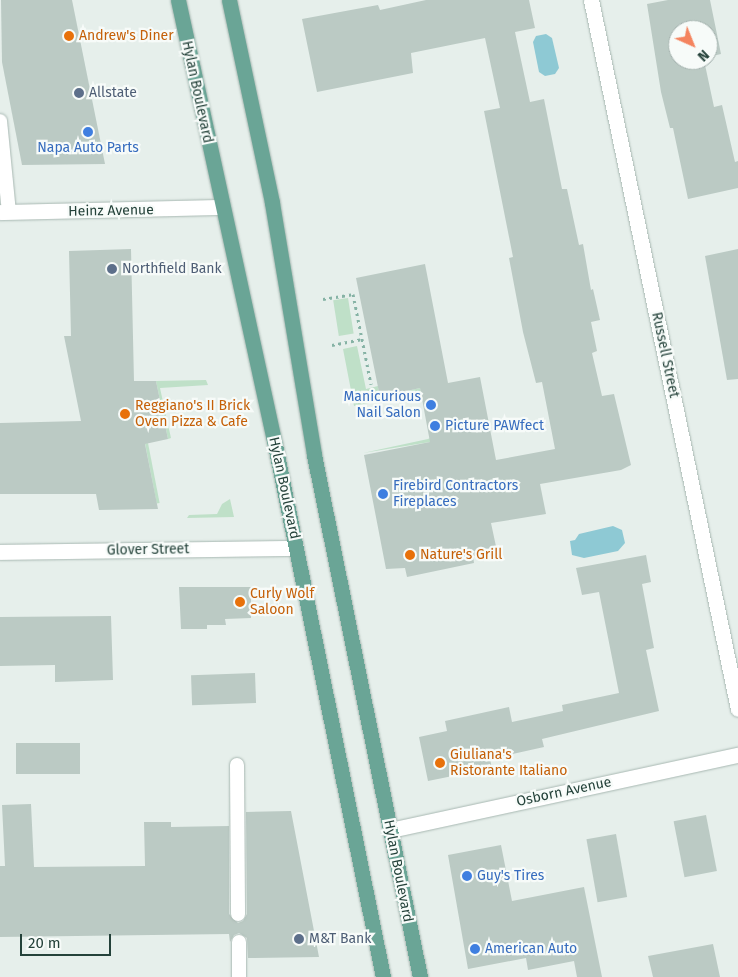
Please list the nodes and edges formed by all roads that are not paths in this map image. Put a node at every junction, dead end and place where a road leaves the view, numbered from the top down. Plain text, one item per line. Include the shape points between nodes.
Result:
1 (178, 0) edge
2 (229, 0) edge
3 (591, 0) edge
4 (0, 121) edge
5 (221, 207) junction
6 (4, 212) edge
7 (296, 548) junction
8 (0, 552) edge
9 (738, 709) edge
10 (738, 755) edge
11 (237, 765) dead end
12 (390, 830) junction
13 (238, 914) dead end
14 (239, 942) dead end
15 (239, 977) edge
16 (382, 977) edge
17 (420, 977) edge

1 - 5 main road, Hylan Boulevard
2 - 12 main road, Hylan Boulevard via 272,203 305,406
3 - 9 street, Russell Street
4 - 6 lane
5 - 6 street, Heinz Avenue
5 - 7 main road, Hylan Boulevard
7 - 8 street, Glover Street
7 - 16 main road, Hylan Boulevard
10 - 12 street, Osborn Avenue
11 - 13 lane
12 - 17 main road, Hylan Boulevard
14 - 15 lane

